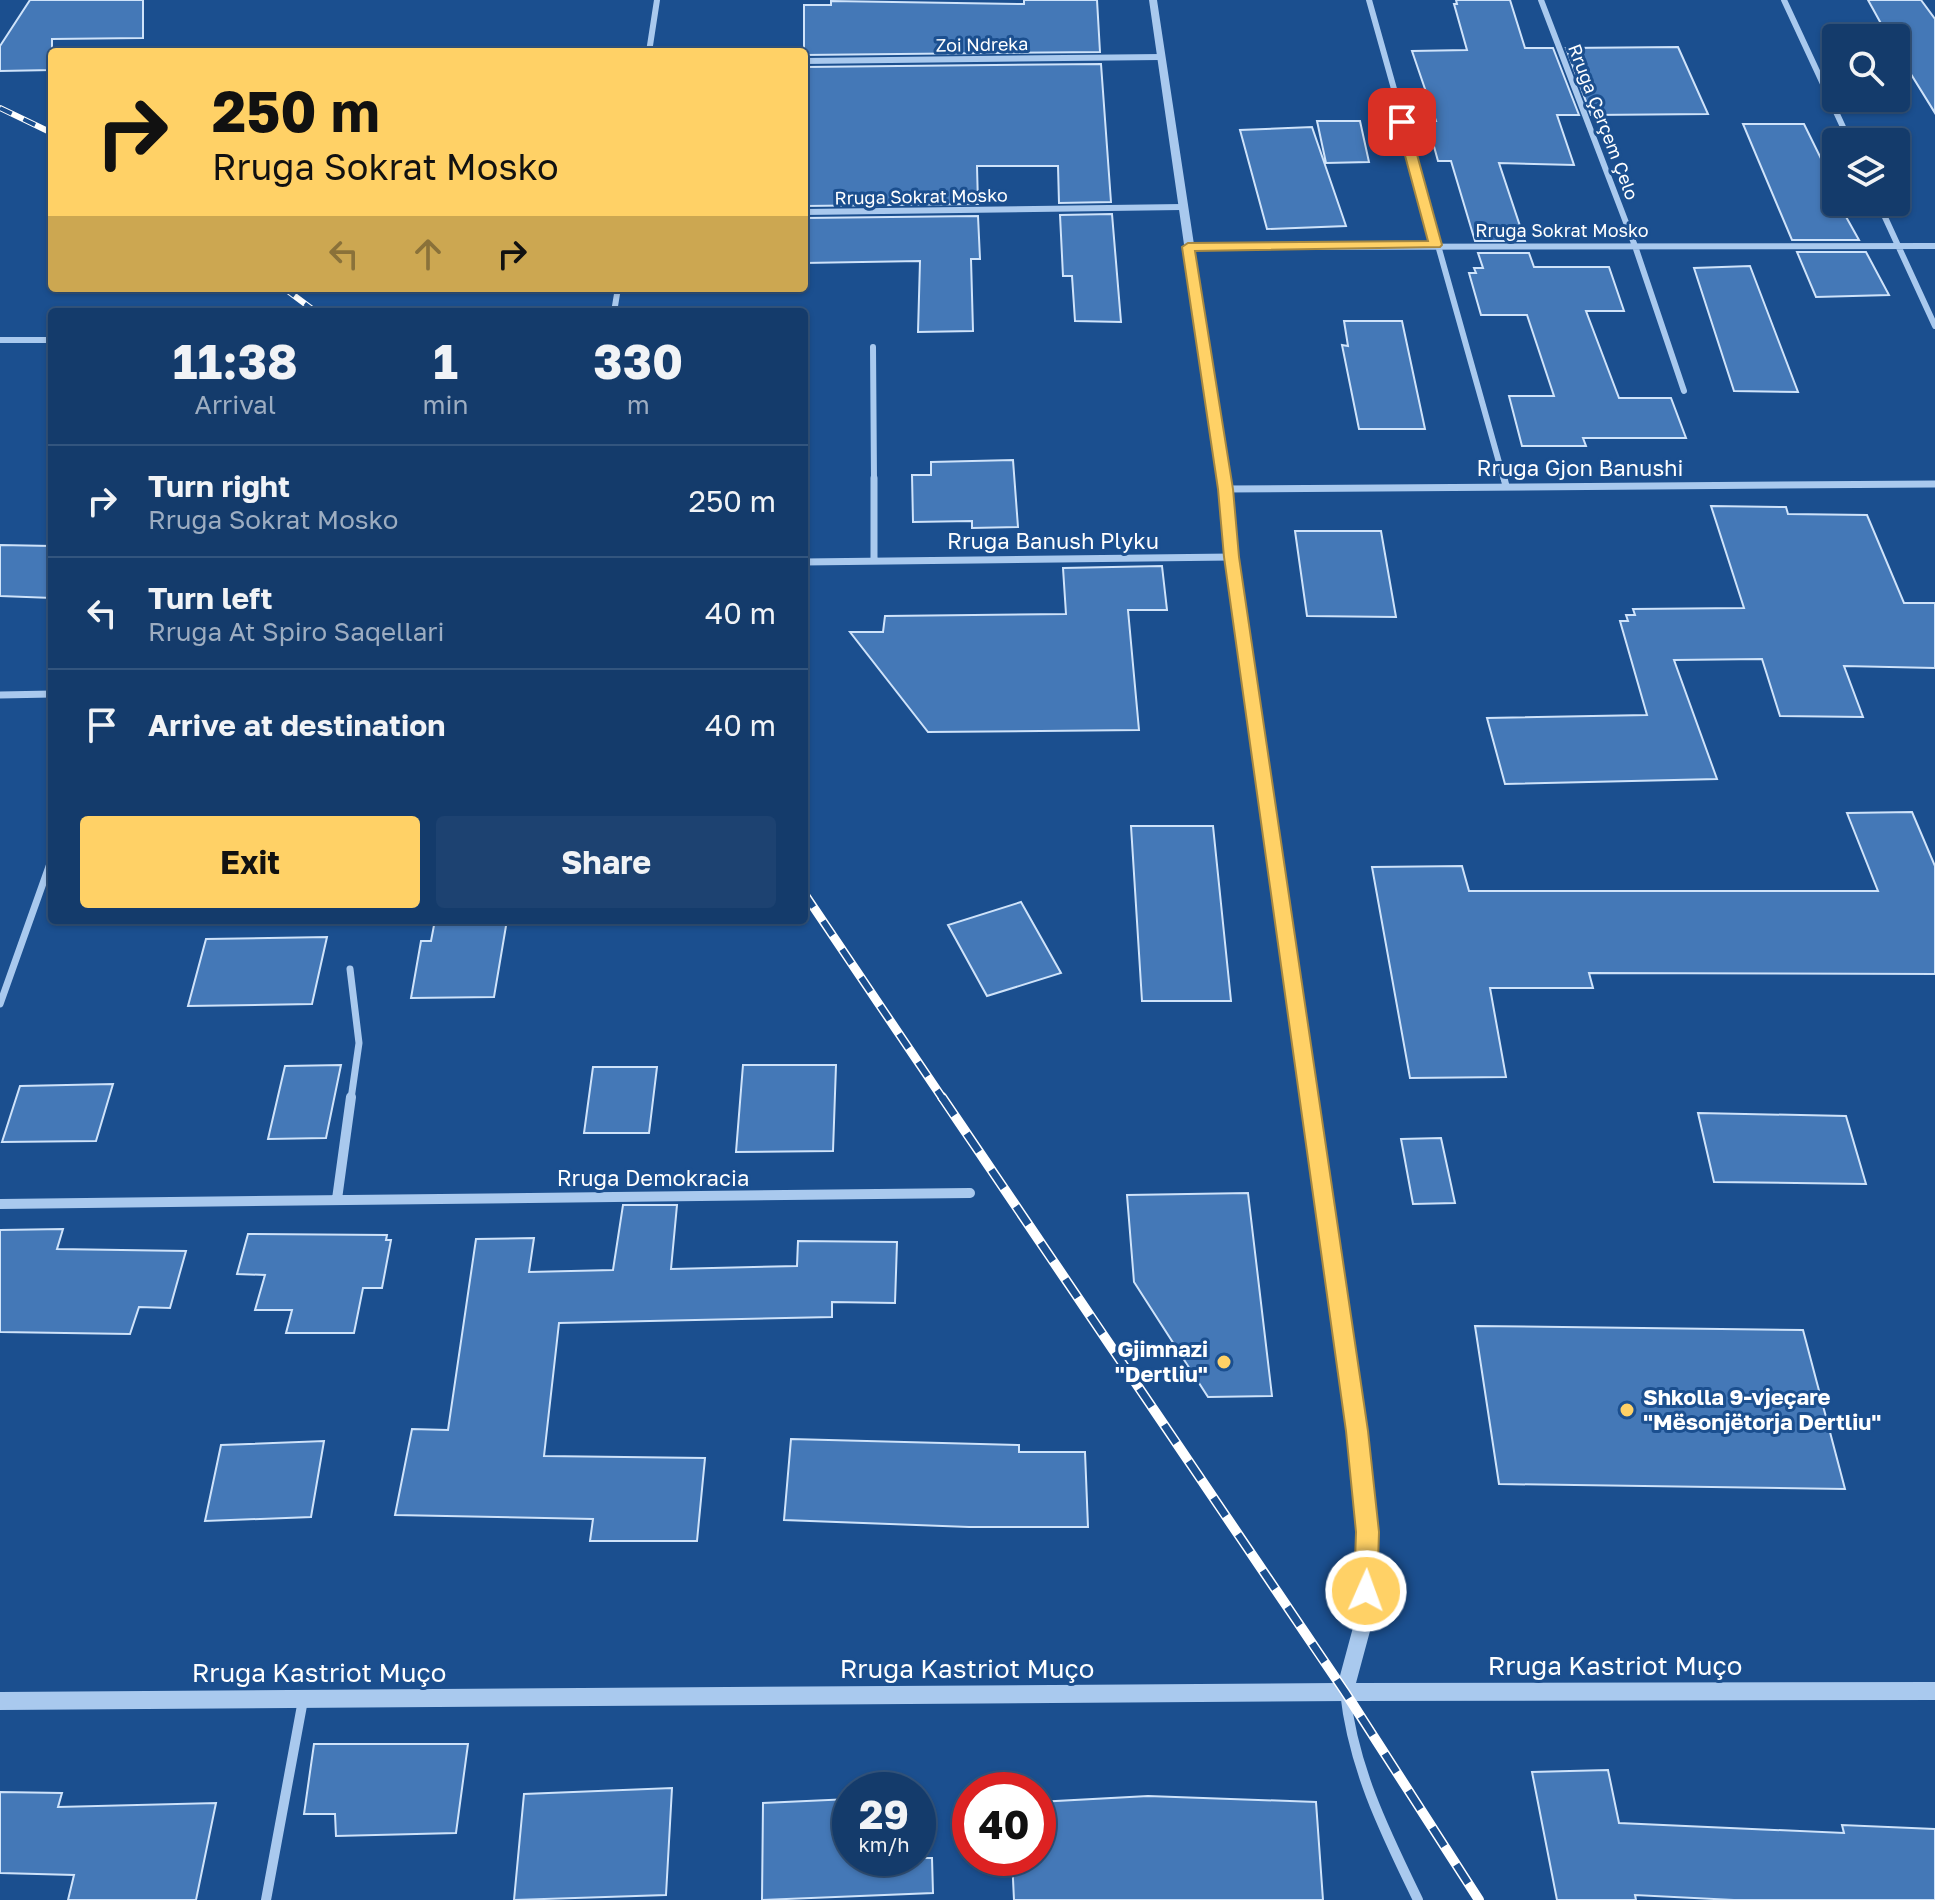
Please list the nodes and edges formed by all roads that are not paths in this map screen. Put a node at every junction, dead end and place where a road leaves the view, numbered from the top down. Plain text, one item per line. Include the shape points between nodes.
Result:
1 (657, 0) edge
2 (1153, 0) edge
3 (1369, 0) edge
4 (1541, 0) edge
5 (1784, 0) edge
6 (650, 48) edge
7 (1161, 57) junction
8 (808, 61) edge
9 (1843, 128) edge
10 (1182, 207) junction
11 (808, 212) edge
12 (1884, 216) edge
13 (1435, 245) junction
14 (1635, 246) junction
15 (1898, 246) junction
16 (1935, 246) edge
17 (1188, 247) junction
18 (1935, 326) edge
19 (0, 340) edge
20 (48, 340) edge
21 (873, 347) dead end
22 (1684, 391) dead end
23 (1935, 484) edge
24 (1506, 486) junction
25 (1225, 489) junction
26 (1232, 557) junction
27 (874, 560) junction
28 (808, 562) edge
29 (48, 694) edge
30 (0, 695) edge
31 (48, 869) edge
32 (350, 969) dead end
33 (0, 1004) edge
34 (970, 1193) dead end
35 (337, 1199) junction
36 (0, 1204) edge
37 (1935, 1691) edge
38 (1345, 1692) junction
39 (304, 1699) junction
40 (0, 1701) edge
41 (266, 1900) edge
42 (1418, 1900) edge

1 - 6 street
2 - 7 street
3 - 13 street
4 - 14 street, Rruga Çerçem Çelo
5 - 9 street
7 - 8 street, Zoi Ndreka
7 - 10 street
10 - 11 street, Rruga Sokrat Mosko
10 - 17 street
12 - 15 street
13 - 14 street, Rruga Sokrat Mosko
13 - 17 street, Rruga Sokrat Mosko
13 - 24 street
14 - 15 street, Rruga Sokrat Mosko
14 - 22 street, Rruga Çerçem Çelo
15 - 16 street, Rruga Sokrat Mosko
15 - 18 street
17 - 25 street
19 - 20 street
21 - 27 street
23 - 24 street, Rruga Gjon Banushi
24 - 25 street, Rruga Gjon Banushi
25 - 26 street
26 - 27 street, Rruga Banush Plyku
26 - 38 street via 1366,1518 1364,1620
27 - 28 street, Rruga Banush Plyku
29 - 30 street
31 - 33 street
32 - 35 street via 359,1043
34 - 35 street, Rruga Demokracia
35 - 36 street, Rruga Demokracia
37 - 38 street, Rruga Kastriot Muço
38 - 39 street, Rruga Kastriot Muço
38 - 42 street via 1347,1728 1359,1772
39 - 40 street, Rruga Kastriot Muço
39 - 41 street

